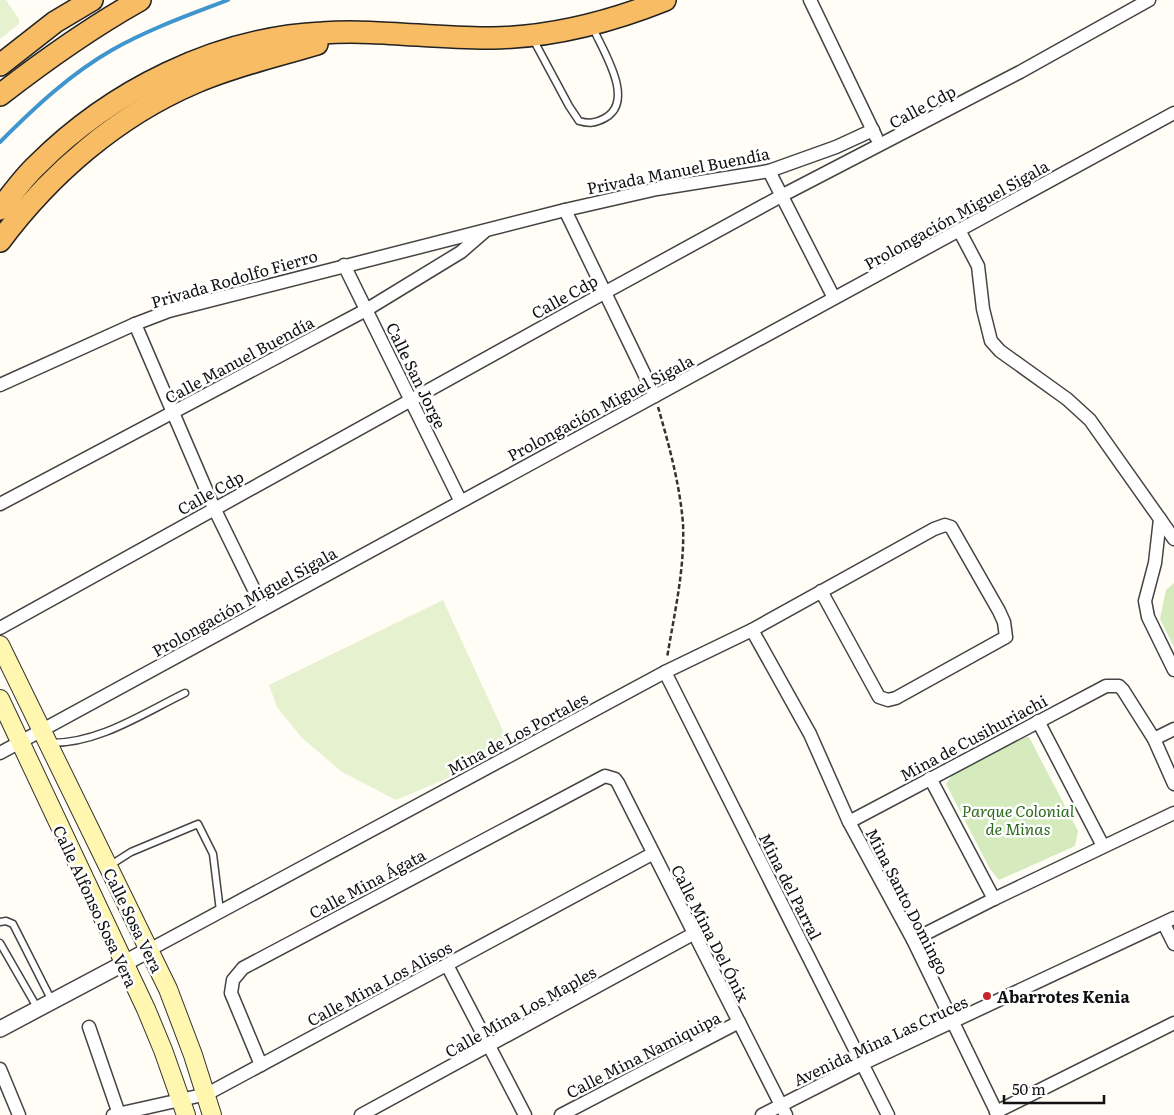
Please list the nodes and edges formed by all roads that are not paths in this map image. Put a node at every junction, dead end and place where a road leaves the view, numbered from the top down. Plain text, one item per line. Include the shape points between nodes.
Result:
1 (92, 0) edge
2 (140, 0) edge
3 (665, 0) edge
4 (810, 0) edge
5 (1149, 0) edge
6 (592, 26) junction
7 (354, 32) junction
8 (531, 36) junction
9 (0, 65) edge
10 (0, 95) edge
11 (1174, 113) edge
12 (873, 130) junction
13 (881, 146) junction
14 (769, 171) junction
15 (783, 195) junction
16 (0, 208) edge
17 (565, 210) junction
18 (486, 230) junction
19 (959, 230) junction
20 (0, 241) edge
21 (344, 265) junction
22 (604, 293) junction
23 (834, 298) junction
24 (366, 310) junction
25 (135, 324) junction
26 (0, 385) edge
27 (655, 396) junction
28 (410, 399) junction
29 (174, 412) junction
30 (460, 500) junction
31 (0, 504) edge
32 (214, 508) junction
33 (1160, 519) junction
34 (1174, 539) edge
35 (821, 591) junction
36 (263, 608) junction
37 (0, 628) edge
38 (752, 630) junction
39 (0, 646) edge
40 (1174, 670) edge
41 (665, 672) junction
42 (185, 693) dead end
43 (0, 699) edge
44 (1038, 721) junction
45 (1174, 729) edge
46 (45, 737) junction
47 (1154, 739) junction
48 (20, 742) junction
49 (0, 753) edge
50 (601, 776) joint
51 (930, 778) junction
52 (1174, 784) edge
53 (1174, 813) edge
54 (849, 822) junction
55 (1103, 846) junction
56 (652, 854) junction
57 (108, 866) junction
58 (994, 899) junction
59 (220, 911) junction
60 (1169, 921) edge
61 (0, 922) edge
62 (694, 934) junction
63 (913, 940) junction
64 (0, 943) edge
65 (1174, 944) edge
66 (148, 950) junction
67 (122, 963) junction
68 (446, 965) junction
69 (52, 1001) junction
70 (38, 1009) junction
71 (739, 1022) junction
72 (1174, 1023) edge
73 (952, 1024) junction
74 (89, 1028) dead end
75 (0, 1029) edge
76 (488, 1047) junction
77 (862, 1064) junction
78 (261, 1065) junction
79 (0, 1069) edge
80 (207, 1094) junction
81 (183, 1108) edge
82 (784, 1110) edge
83 (116, 1114) edge
84 (997, 1114) edge
85 (19, 1115) edge
86 (212, 1115) edge
87 (361, 1115) edge
88 (525, 1115) edge
89 (561, 1115) edge
90 (762, 1115) edge
91 (888, 1115) edge

1 - 9 highway via 55,22
2 - 10 highway via 48,57
3 - 6 highway
4 - 12 street
5 - 13 street, Calle Cdp
6 - 8 highway
6 - 8 lane via 620,95 612,114 593,123 579,120 569,106
7 - 8 highway via 492,38
7 - 16 highway via 321,32 256,42 183,66 129,94 83,124 36,166
7 - 20 highway via 194,83 117,125 56,177
11 - 19 street, Prolongación Miguel Sigala
12 - 13 street
12 - 14 street, Privada Manuel Buendía via 836,148
13 - 15 street, Calle Cdp
14 - 15 street
14 - 17 street, Privada Manuel Buendía via 657,189
15 - 22 street, Calle Cdp
15 - 23 street
17 - 18 street, Privada Manuel Buendía
17 - 22 street
18 - 21 street, Privada Rodolfo Fierro
18 - 24 street, Calle Manuel Buendía via 460,252
19 - 23 street, Prolongación Miguel Sigala
19 - 33 street via 978,266 991,341 1090,420
21 - 24 street, Calle San Jorge
21 - 25 street, Privada Rodolfo Fierro
22 - 27 street
22 - 28 street, Calle Cdp
23 - 27 street, Prolongación Miguel Sigala
24 - 28 street, Calle San Jorge
24 - 29 street, Calle Manuel Buendía
25 - 26 street, Privada Rodolfo Fierro
25 - 29 street
27 - 30 street, Prolongación Miguel Sigala
28 - 30 street, Calle San Jorge
28 - 32 street, Calle Cdp
29 - 31 street, Calle Manuel Buendía
29 - 32 street
30 - 36 street, Prolongación Miguel Sigala
32 - 36 street
32 - 37 street, Calle Cdp
33 - 34 street
33 - 40 street via 1155,563 1145,597 1148,617
35 - 35 street, Mina de Los Portales via 879,697 884,699 896,698 1006,636 999,611 951,527 934,529
35 - 38 street, Mina de Los Portales
36 - 46 street, Prolongación Miguel Sigala
38 - 41 street, Mina de Los Portales
38 - 54 street, Mina Santo Domingo via 810,734
39 - 46 main road
41 - 59 street, Mina de Los Portales
41 - 77 street, Mina del Parral
42 - 46 lane via 94,737 69,743
43 - 48 main road, Calle Alfonso Sosa Vera
44 - 47 street, Mina de Cusihuriachi via 1106,686 1114,685 1123,690
44 - 51 street, Mina de Cusihuriachi
44 - 55 street
45 - 47 street
46 - 48 street, Prolongación Miguel Sigala
46 - 57 main road, Calle Sosa Vera
47 - 52 street
48 - 49 street, Prolongación Miguel Sigala
48 - 67 main road, Calle Alfonso Sosa Vera
50 - 56 street, Calle Mina Del Ónix via 611,777 618,783
50 - 78 street, Calle Mina Ágata via 243,968 233,980 231,994
51 - 54 street, Mina de Cusihuriachi
51 - 58 street
53 - 55 street
54 - 63 street, Mina Santo Domingo
55 - 58 street
56 - 62 street, Calle Mina Del Ónix
56 - 68 street, Calle Mina Los Alisos
57 - 59 lane via 131,852 198,824 213,854
57 - 66 main road, Calle Sosa Vera
58 - 63 street
59 - 66 street, Mina de Los Portales
60 - 65 street
60 - 73 street, Avenida Mina Las Cruces
61 - 69 lane via 13,924
62 - 71 street, Calle Mina Del Ónix
62 - 76 street, Calle Mina Los Maples
63 - 73 street, Mina Santo Domingo
64 - 70 lane
66 - 67 street
66 - 80 main road, Calle Sosa Vera via 168,989
67 - 69 street
67 - 81 main road, Calle Alfonso Sosa Vera via 163,1050
68 - 76 street
68 - 78 street, Calle Mina Los Alisos
69 - 70 street
70 - 75 street
71 - 82 street, Calle Mina Del Ónix
71 - 89 street, Calle Mina Namiquipa
72 - 84 street
73 - 77 street, Avenida Mina Las Cruces
73 - 84 street, Mina Santo Domingo
74 - 83 street
76 - 87 street, Calle Mina Los Maples
76 - 88 street
77 - 82 street, Avenida Mina Las Cruces
77 - 91 street, Mina del Parral
78 - 80 street, Calle Mina Los Alisos
79 - 85 street
80 - 81 street, Calle Mina Los Alisos
80 - 86 main road, Calle Sosa Vera
81 - 83 street, Calle Mina Los Alisos
82 - 90 street, Avenida Mina Las Cruces

